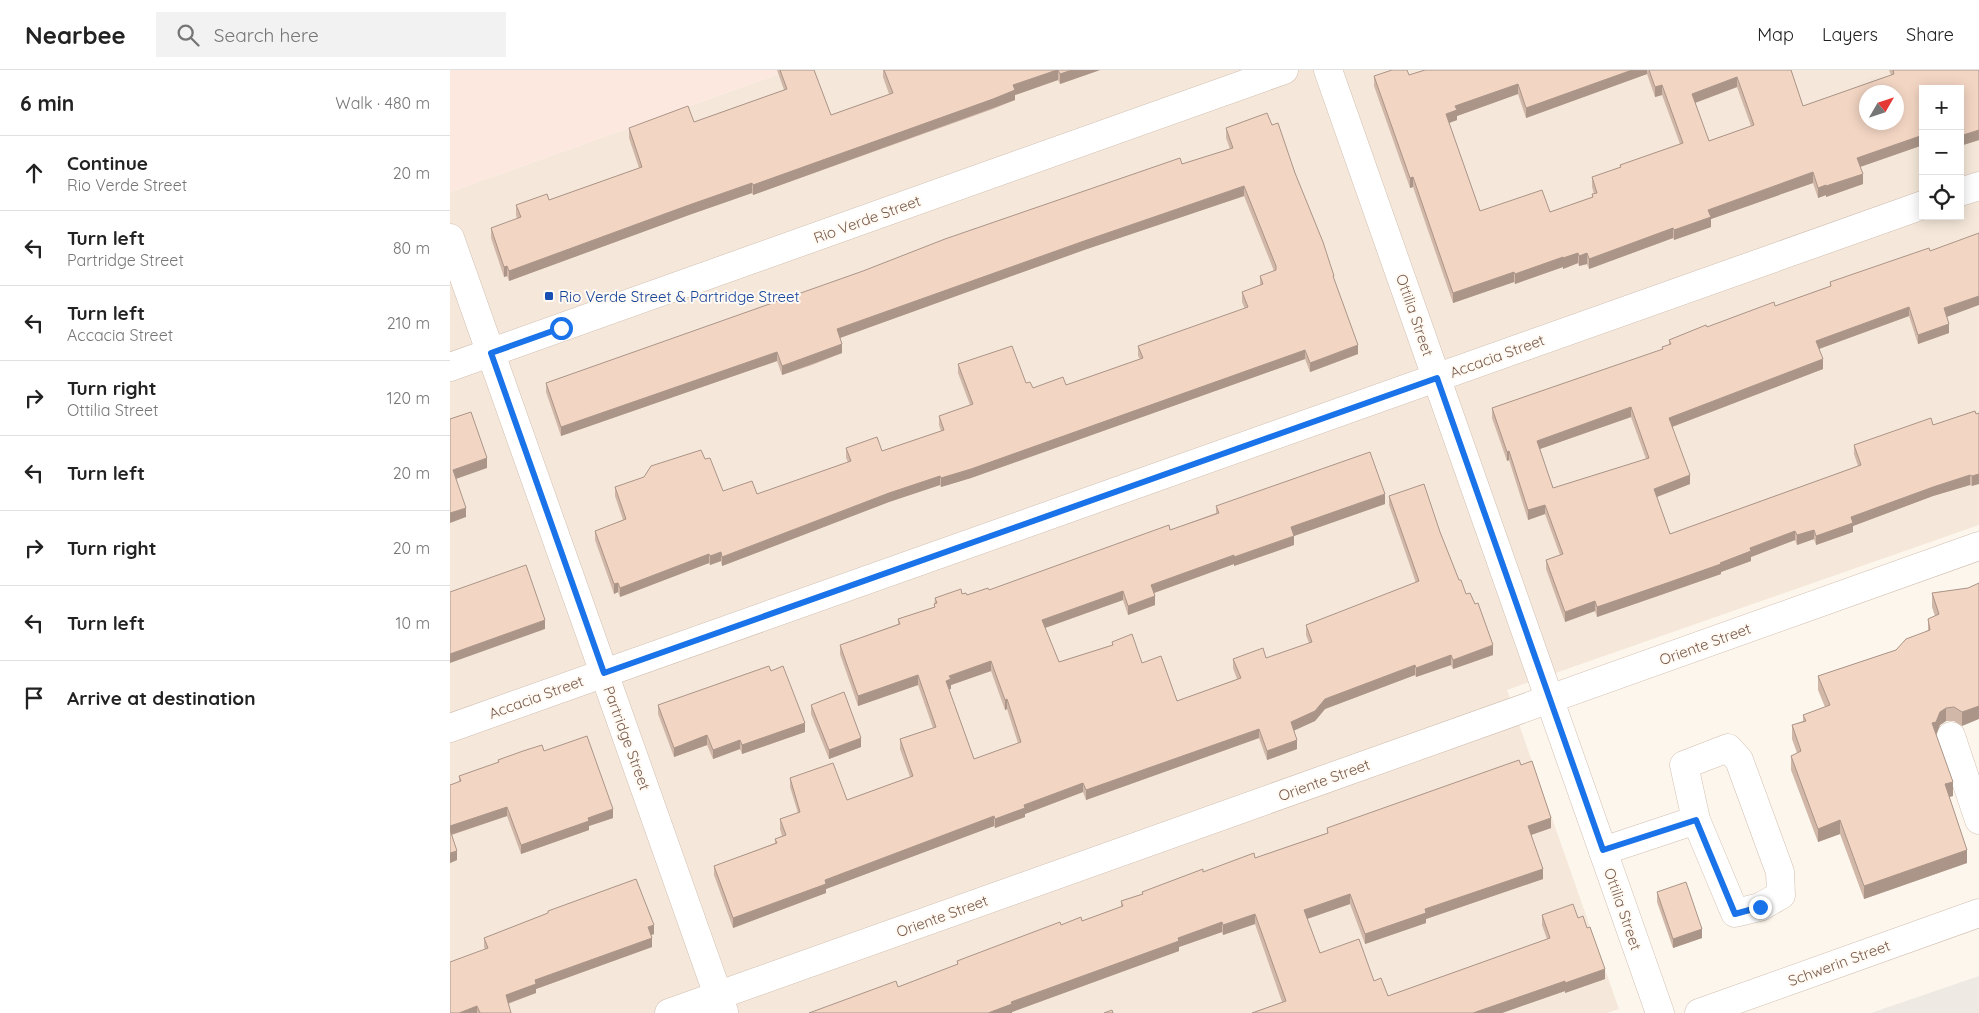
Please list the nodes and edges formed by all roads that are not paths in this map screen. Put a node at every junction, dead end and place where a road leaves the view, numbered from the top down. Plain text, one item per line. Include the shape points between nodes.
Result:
1 (1284, 70) edge
2 (1328, 70) edge
3 (1979, 186) edge
4 (1964, 191) edge
5 (1919, 207) edge
6 (450, 238) edge
7 (491, 353) junction
8 (450, 367) edge
9 (1437, 378) junction
10 (1979, 546) edge
11 (604, 673) junction
12 (1550, 699) junction
13 (450, 728) edge
14 (1951, 736) dead end
15 (1696, 820) junction
16 (1979, 820) edge
17 (1603, 850) junction
18 (1979, 913) edge
19 (721, 1004) edge
20 (669, 1013) edge
21 (1660, 1013) edge
22 (1699, 1013) edge

1 - 7 street, Rio Verde Street
2 - 9 street, Ottilia Street
3 - 4 street
5 - 9 street, Accacia Street
6 - 7 street, Partridge Street
7 - 8 street, Rio Verde Street
7 - 11 street, Partridge Street
9 - 11 street, Accacia Street
9 - 12 street, Ottilia Street
10 - 12 street, Oriente Street
11 - 13 street, Accacia Street
11 - 19 street, Partridge Street
12 - 17 street, Ottilia Street
12 - 19 street, Oriente Street
14 - 16 street
15 - 15 street via 1735,914 1760,907 1781,895 1780,872 1739,760 1728,748 1684,765
15 - 17 street
17 - 21 street, Ottilia Street
18 - 22 street, Schwerin Street
19 - 20 street, Oriente Street

